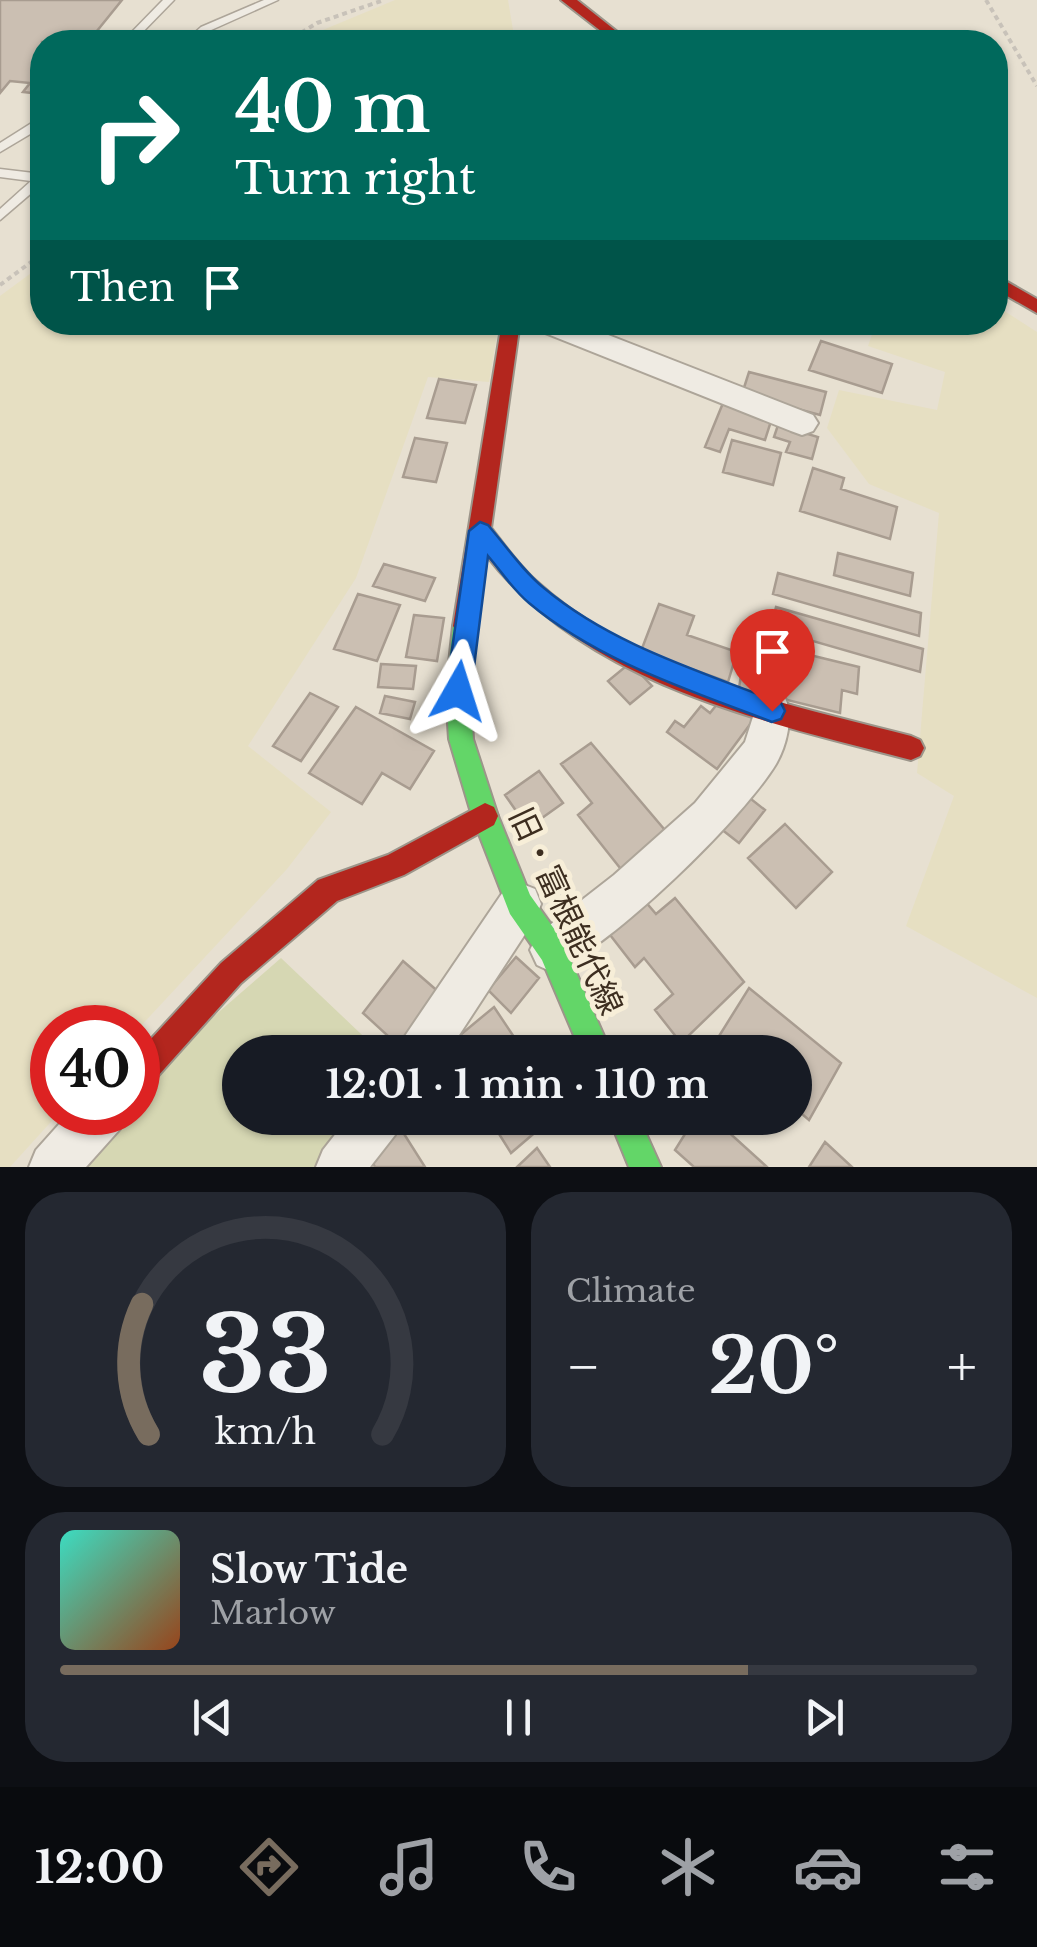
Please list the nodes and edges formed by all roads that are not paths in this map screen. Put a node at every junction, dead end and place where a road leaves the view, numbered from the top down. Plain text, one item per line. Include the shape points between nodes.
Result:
1 (169, 0) edge
2 (273, 0) edge
3 (568, 0) edge
4 (592, 21) junction
5 (139, 30) edge
6 (203, 30) edge
7 (575, 30) edge
8 (605, 30) edge
9 (0, 127) edge
10 (28, 130) joint
11 (0, 148) edge
12 (0, 173) edge
13 (30, 177) edge
14 (30, 189) edge
15 (0, 216) edge
16 (1008, 289) edge
17 (1037, 307) edge
18 (509, 335) edge
19 (579, 335) edge
20 (802, 423) dead end
21 (480, 531) junction
22 (772, 711) junction
23 (910, 748) dead end
24 (485, 816) junction
25 (520, 904) junction
26 (552, 950) junction
27 (432, 1035) edge
28 (589, 1035) edge
29 (160, 1051) edge
30 (82, 1135) edge
31 (365, 1135) edge
32 (628, 1135) edge
33 (634, 1161) edge
34 (53, 1167) edge
35 (340, 1167) edge

1 - 5 lane
2 - 6 lane
3 - 4 street
4 - 7 street
4 - 8 street
9 - 10 lane
10 - 11 lane
12 - 13 lane
14 - 15 lane
16 - 17 street
18 - 21 street, 旧・富根能代線
19 - 20 street
21 - 22 street via 533,593 575,625 651,664
21 - 24 street, 旧・富根能代線 via 458,691 461,739
22 - 23 street
22 - 26 street via 762,751 709,817
24 - 25 street, 旧・富根能代線
24 - 29 street via 395,866 328,890 231,973
25 - 26 street, 旧・富根能代線
25 - 27 street
26 - 28 street, 旧・富根能代線
30 - 34 street
31 - 35 street
32 - 33 street

